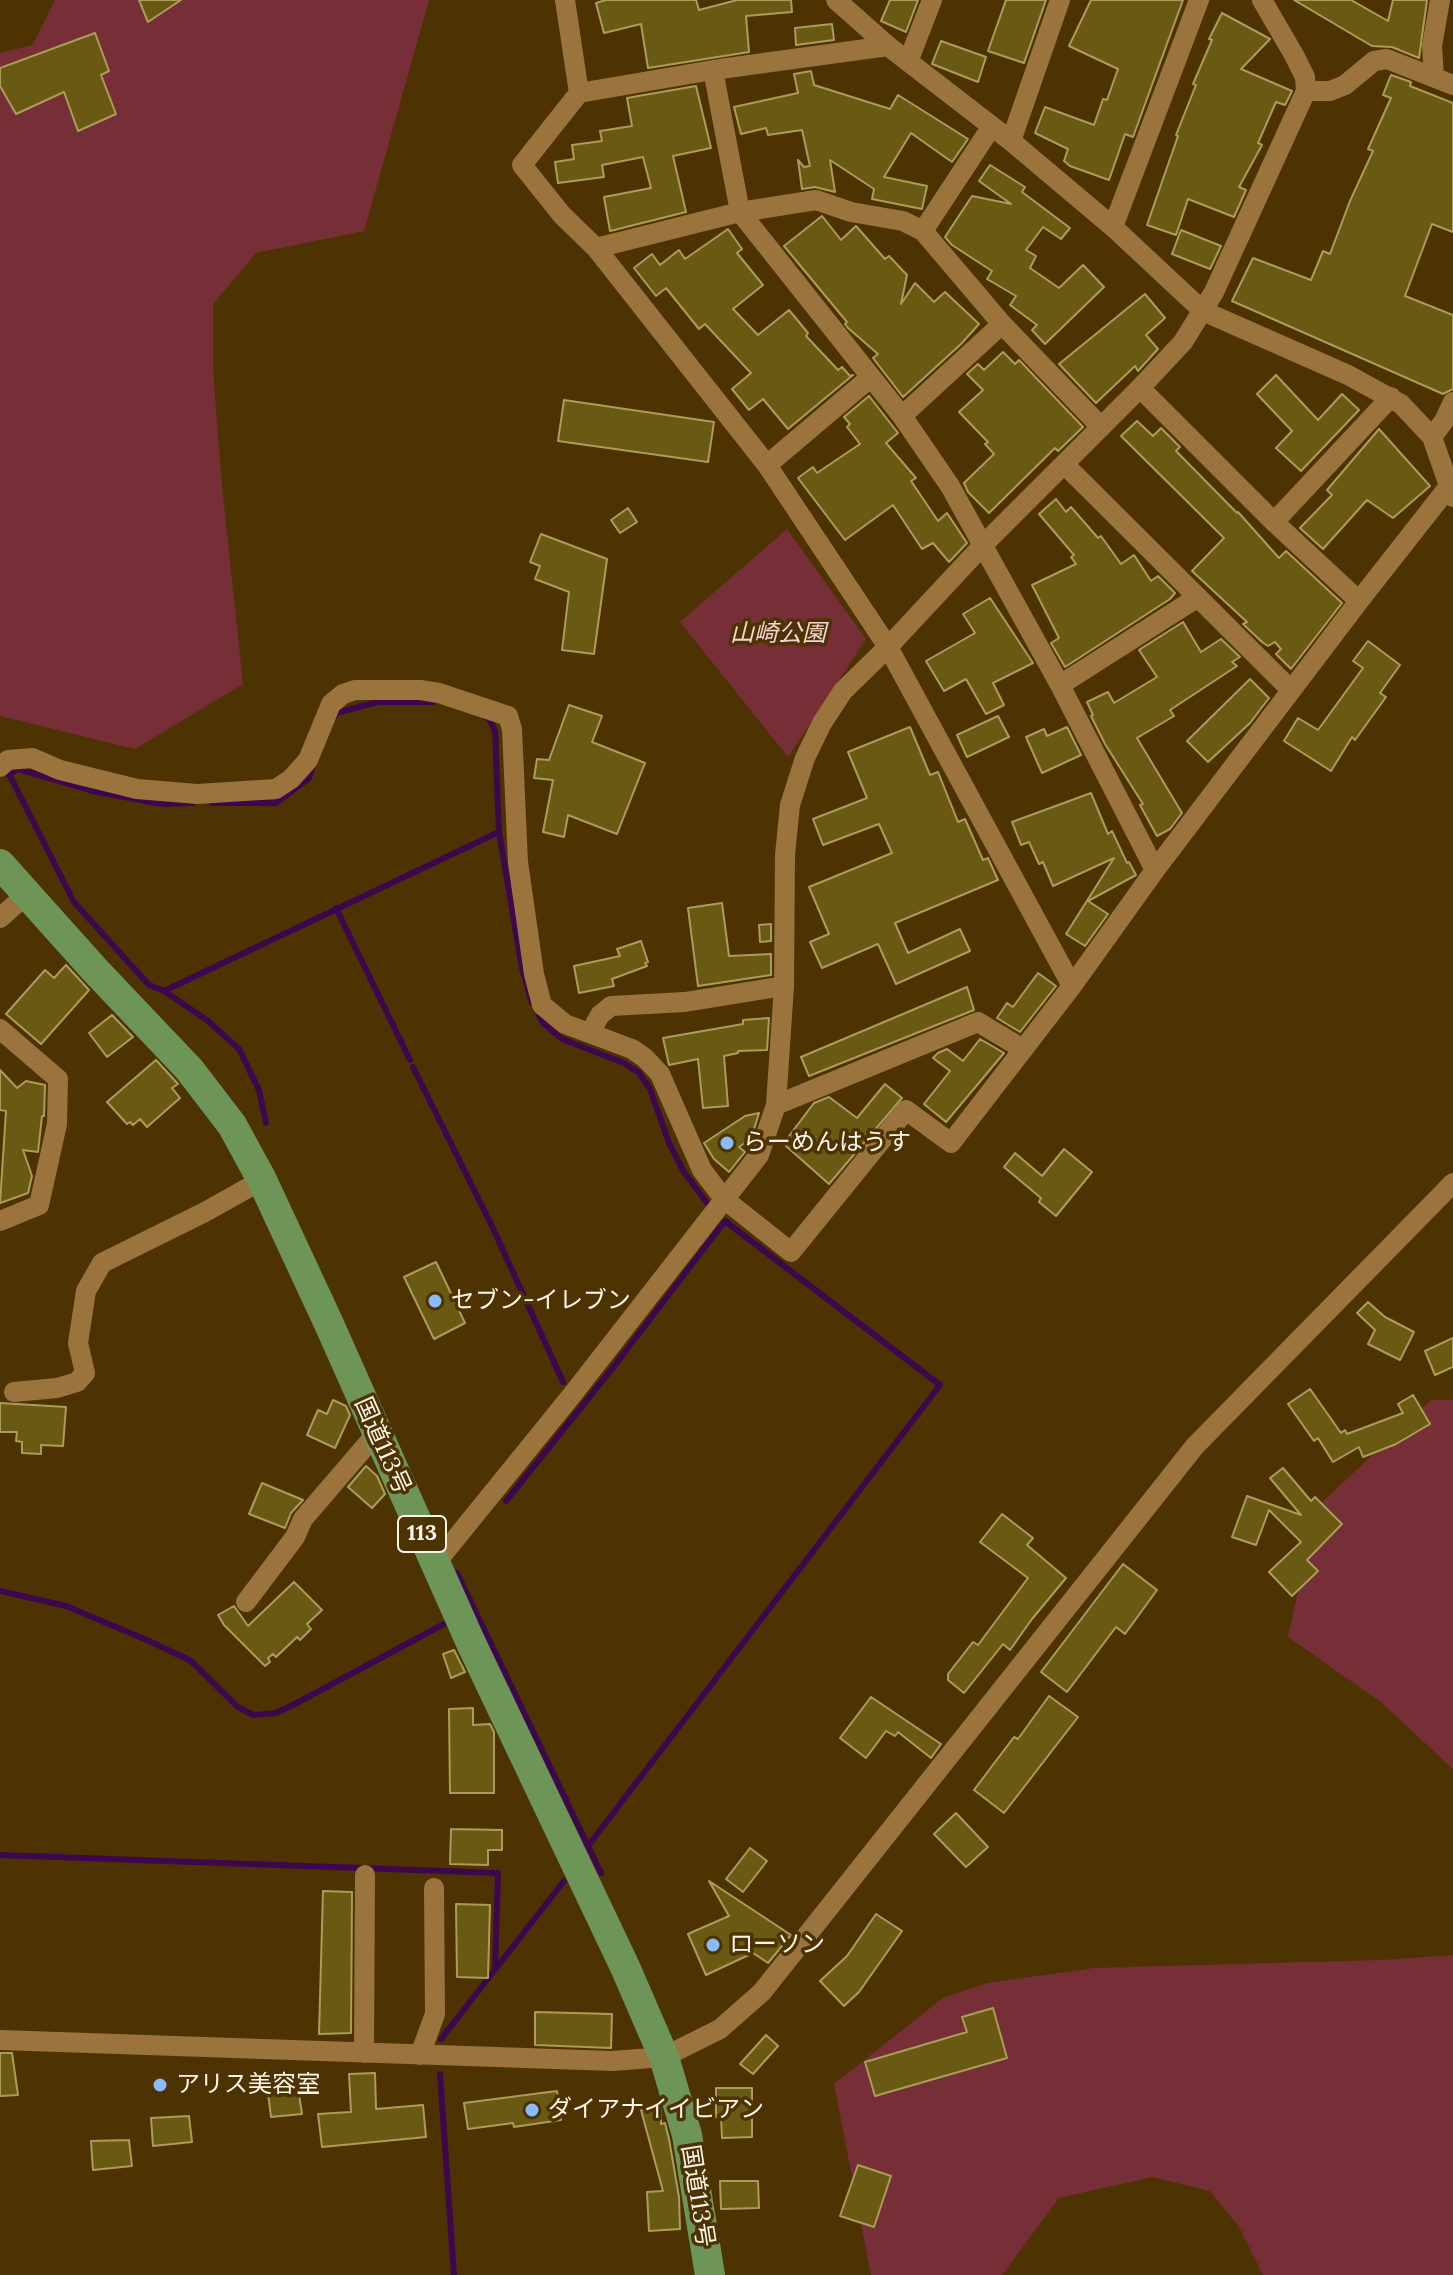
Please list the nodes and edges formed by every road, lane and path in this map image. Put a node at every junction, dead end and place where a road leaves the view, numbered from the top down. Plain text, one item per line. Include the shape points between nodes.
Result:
1 (565, 0) edge
2 (836, 0) edge
3 (932, 0) edge
4 (1060, 0) edge
5 (1199, 0) edge
6 (1262, 0) edge
7 (1440, 0) edge
8 (888, 46) junction
9 (908, 62) junction
10 (713, 70) junction
11 (1444, 81) edge
12 (1306, 91) junction
13 (579, 93) junction
14 (992, 126) junction
15 (1011, 141) junction
16 (740, 212) junction
17 (1113, 227) junction
18 (923, 231) junction
19 (596, 248) junction
20 (1203, 311) junction
21 (1002, 324) junction
22 (871, 377) junction
23 (1140, 388) junction
24 (1391, 397) junction
25 (1453, 402) edge
26 (902, 416) junction
27 (1101, 427) junction
28 (1432, 437) junction
29 (1064, 464) junction
30 (767, 465) junction
31 (1452, 491) edge
32 (1274, 522) junction
33 (984, 544) junction
34 (1198, 597) junction
35 (1359, 601) junction
36 (888, 647) junction
37 (1060, 685) junction
38 (1291, 690) junction
39 (0, 767) edge
40 (0, 864) edge
41 (1155, 870) junction
42 (28, 893) junction
43 (0, 918) edge
44 (784, 986) junction
45 (1072, 986) junction
46 (0, 1029) edge
47 (590, 1033) junction
48 (1023, 1049) junction
49 (776, 1105) junction
50 (262, 1180) junction
51 (1453, 1183) edge
52 (724, 1199) junction
53 (0, 1221) edge
54 (14, 1392) dead end
55 (376, 1434) junction
56 (435, 1564) junction
57 (246, 1602) dead end
58 (365, 1875) dead end
59 (434, 1888) dead end
60 (0, 2040) edge
61 (364, 2053) junction
62 (420, 2055) junction
63 (664, 2057) junction
64 (710, 2275) edge

1 - 13 street
2 - 8 street
3 - 9 street
4 - 15 street
5 - 17 street
6 - 12 street via 1305,77
7 - 11 street via 1432,46
8 - 9 street
8 - 10 street
9 - 14 street
10 - 13 street
10 - 16 street
11 - 12 street via 1387,59 1374,61 1330,91
12 - 20 street
13 - 19 street via 522,165
14 - 15 street
14 - 18 street
15 - 17 street
16 - 18 street via 816,200 903,221
16 - 19 street
16 - 22 street
17 - 20 street
18 - 21 street
19 - 30 street
20 - 23 street via 1183,342
20 - 24 street
21 - 26 street
21 - 27 street
22 - 26 street
22 - 30 street
23 - 27 street
23 - 32 street
24 - 28 street
24 - 32 street
25 - 28 street
26 - 33 street
27 - 29 street
28 - 31 street
29 - 33 street
29 - 34 street
30 - 36 street
31 - 35 street
32 - 35 street
33 - 36 street
33 - 37 street
34 - 37 street
34 - 38 street
35 - 38 street
36 - 44 street via 843,691 822,723 790,805
36 - 45 street
37 - 41 street
38 - 41 street
39 - 47 street via 8,760 32,758 137,789 197,794 265,791 291,779 308,760 331,704 355,690 439,693 508,716 518,862 542,1005 565,1024
40 - 42 highway, 国道113号 / 113
41 - 45 street
42 - 43 street
42 - 50 highway, 国道113号 / 113 via 189,1069 232,1125
44 - 47 street via 685,1002 611,1006
44 - 49 street
45 - 48 street
46 - 53 street via 58,1079 57,1124 39,1205
47 - 52 street via 632,1049 660,1074 702,1170
48 - 49 street via 978,1022
48 - 52 street via 951,1143 906,1110 791,1252
49 - 52 street via 759,1155
50 - 54 street via 102,1263 86,1291 78,1343 85,1373 77,1382 57,1388
50 - 55 highway, 国道113号 / 113
51 - 63 street via 1195,1446 762,1992 720,2029
52 - 56 street
55 - 56 highway, 国道113号 / 113
55 - 57 street via 303,1519
56 - 63 highway, 国道113号 / 113
58 - 61 street
59 - 62 street via 435,2014
60 - 61 street
61 - 62 street
62 - 63 street via 613,2061
63 - 64 highway, 国道113号 / 113 via 687,2135

